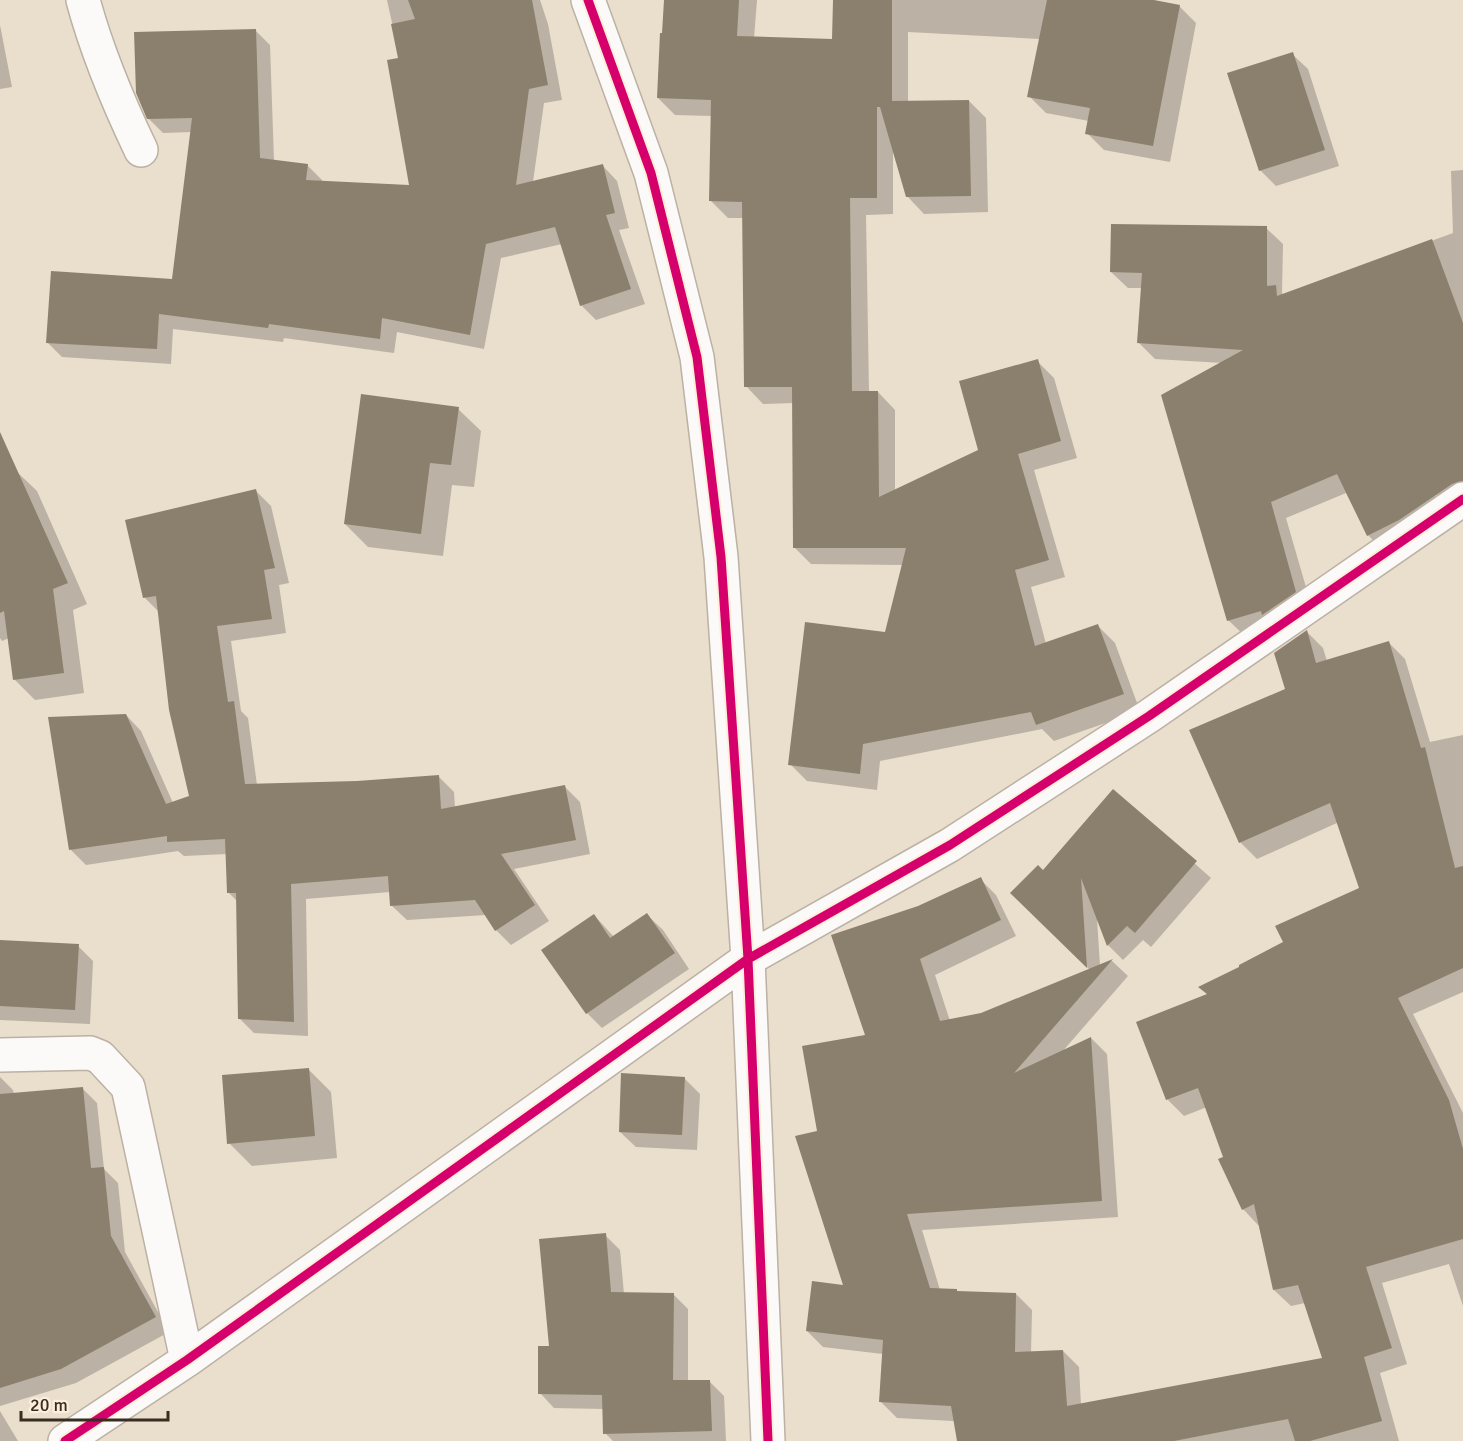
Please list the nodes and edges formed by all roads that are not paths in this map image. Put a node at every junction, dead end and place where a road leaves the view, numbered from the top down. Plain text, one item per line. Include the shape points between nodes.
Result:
1 (82, 0) edge
2 (588, 0) edge
3 (141, 150) dead end
4 (1463, 499) edge
5 (748, 959) junction
6 (0, 1055) edge
7 (187, 1360) junction
8 (65, 1441) edge
9 (768, 1441) edge

1 - 3 street via 108,75
2 - 5 street via 651,173 697,357 721,557
4 - 5 street via 1149,716 950,845
5 - 7 street
5 - 9 street
6 - 7 street via 90,1053 100,1057 128,1087
7 - 8 street

